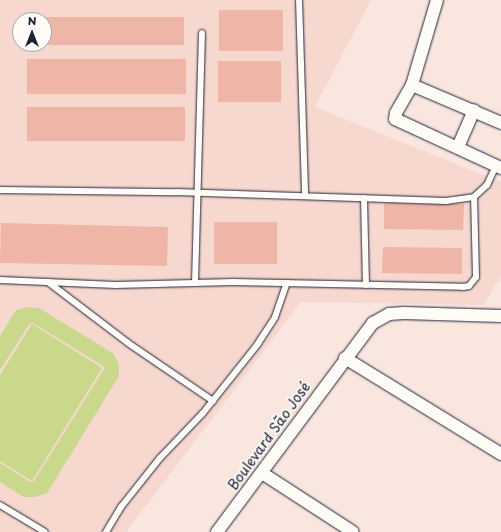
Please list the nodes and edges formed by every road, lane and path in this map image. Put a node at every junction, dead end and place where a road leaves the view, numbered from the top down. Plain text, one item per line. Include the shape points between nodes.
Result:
1 (299, 0) edge
2 (437, 0) edge
3 (202, 33) dead end
4 (412, 85) junction
5 (474, 110) junction
6 (501, 123) edge
7 (458, 147) junction
8 (498, 167) edge
9 (0, 190) edge
10 (197, 193) junction
11 (304, 196) junction
12 (474, 197) junction
13 (364, 198) junction
14 (0, 280) edge
15 (48, 282) junction
16 (195, 283) junction
17 (287, 283) junction
18 (366, 285) junction
19 (501, 316) edge
20 (345, 358) junction
21 (213, 401) junction
22 (501, 454) edge
23 (262, 473) junction
24 (0, 505) edge
25 (45, 532) edge
26 (106, 532) edge
27 (217, 532) edge
28 (353, 532) edge

1 - 11 lane
2 - 4 street
3 - 10 lane
4 - 5 street
4 - 7 street via 396,113 395,120
5 - 6 street
5 - 7 street
7 - 8 street
8 - 12 lane via 487,185
9 - 10 lane
10 - 11 lane
10 - 16 lane
11 - 13 lane
12 - 13 lane via 446,201
12 - 18 lane via 476,276 469,286
13 - 18 lane
14 - 15 lane
15 - 16 lane via 116,285
15 - 21 lane via 128,343
16 - 17 lane
17 - 18 lane
17 - 21 lane via 268,329
19 - 20 street, Boulevard São José via 389,314 373,323
20 - 22 street
20 - 23 street, Boulevard São José
21 - 26 lane via 160,458 121,507
23 - 27 street, Boulevard São José
23 - 28 street
24 - 25 lane

